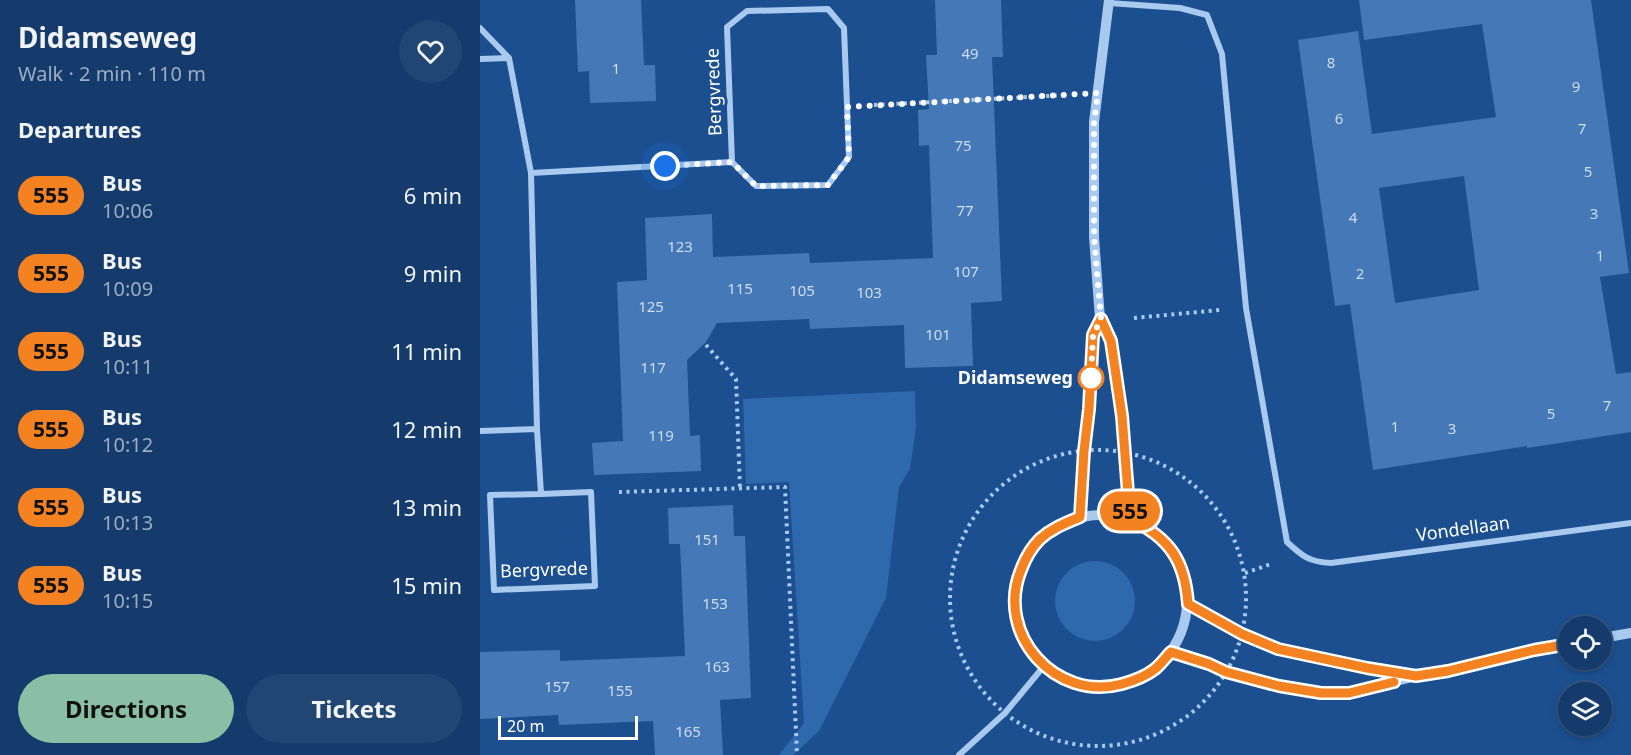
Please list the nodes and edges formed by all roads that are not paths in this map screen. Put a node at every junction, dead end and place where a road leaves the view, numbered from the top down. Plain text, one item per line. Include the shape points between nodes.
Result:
1 (1109, 2) edge
2 (480, 28) edge
3 (509, 58) junction
4 (480, 59) edge
5 (732, 162) junction
6 (531, 173) junction
7 (1101, 319) junction
8 (537, 429) junction
9 (480, 431) edge
10 (541, 494) junction
11 (1080, 517) junction
12 (1130, 519) junction
13 (1631, 523) edge
14 (1188, 604) junction
15 (1631, 633) edge
16 (1612, 636) edge
17 (1558, 646) edge
18 (1171, 652) junction
19 (1044, 666) junction
20 (1416, 676) junction
21 (959, 755) edge

1 - 7 street via 1094,122 1094,237
1 - 13 street, Vondellaan via 1180,8 1207,15 1221,54 1246,308 1283,525 1287,542 1300,555 1330,563
2 - 3 street
3 - 4 street
3 - 6 street
5 - 5 street, Bergvrede via 756,186 828,185 849,157 844,28 828,9 747,11 727,27
5 - 6 street, Bergvrede
6 - 8 street
7 - 11 street via 1093,335
7 - 12 street via 1111,341 1122,416
8 - 9 street
8 - 10 street
10 - 10 street, Bergvrede via 591,492 595,586 494,590 490,495
11 - 12 street via 1097,514
11 - 19 street via 1040,540 1025,558 1017,580 1014,604 1018,627 1028,648
12 - 14 street via 1147,527 1173,553 1182,568
14 - 18 street via 1186,622
14 - 20 street via 1278,649
15 - 16 street
17 - 20 street
18 - 19 street via 1155,669 1134,681 1111,687 1086,686 1064,679
18 - 20 street via 1226,672 1321,693 1349,693
19 - 21 street via 1005,713

